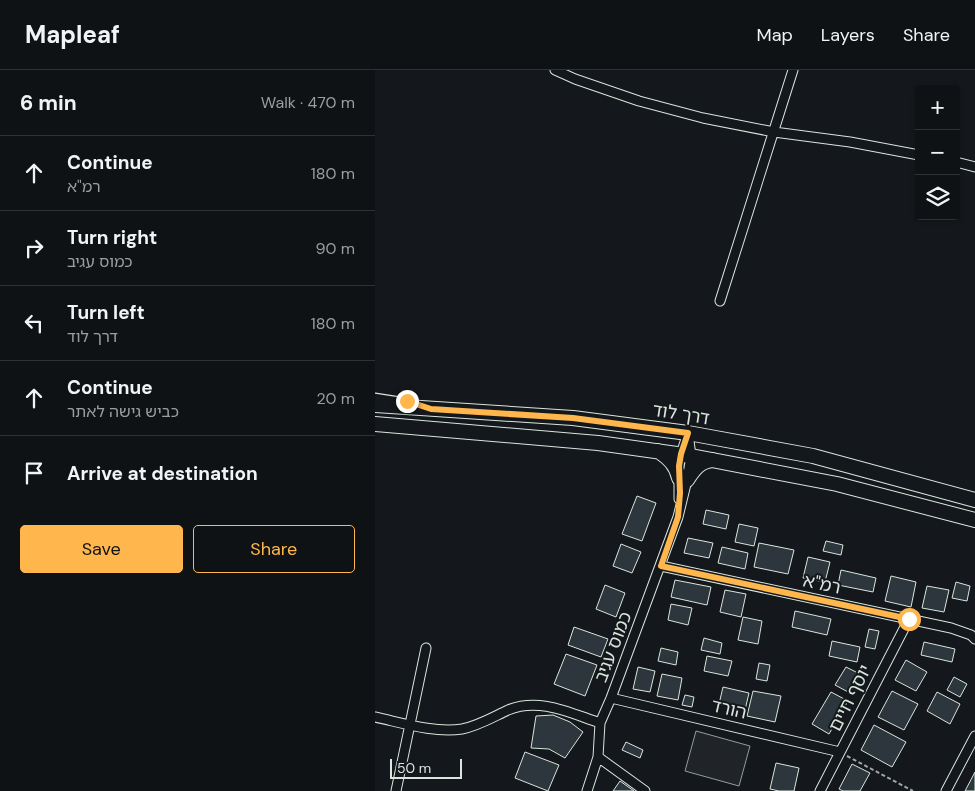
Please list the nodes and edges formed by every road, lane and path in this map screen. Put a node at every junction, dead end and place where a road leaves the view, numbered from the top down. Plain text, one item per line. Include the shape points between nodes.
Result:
1 (555, 70) edge
2 (793, 70) edge
3 (774, 132) junction
4 (915, 154) edge
5 (960, 163) edge
6 (975, 167) edge
7 (720, 301) dead end
8 (375, 396) edge
9 (375, 405) edge
10 (431, 409) junction
11 (375, 424) edge
12 (688, 433) junction
13 (657, 451) junction
14 (686, 455) junction
15 (713, 460) junction
16 (683, 479) junction
17 (975, 500) edge
18 (975, 520) edge
19 (661, 566) junction
20 (909, 619) junction
21 (975, 639) edge
22 (426, 648) dead end
23 (611, 698) junction
24 (375, 718) edge
25 (600, 723) junction
26 (410, 724) junction
27 (975, 736) edge
28 (840, 752) junction
29 (598, 757) junction
30 (396, 791) edge
31 (587, 791) edge
32 (645, 791) edge
33 (820, 791) edge
34 (913, 791) edge
35 (946, 791) edge

1 - 3 street via 677,112
2 - 3 street
3 - 4 street
3 - 7 street
5 - 6 street
8 - 10 lane
9 - 10 main road, דרך לוד
10 - 12 main road, דרך לוד via 573,418
11 - 13 main road
12 - 14 street, כמוס עגיב
12 - 17 main road, דרך לוד via 813,456
13 - 14 main road
13 - 16 main road via 671,461
14 - 15 main road
14 - 16 street, כמוס עגיב
15 - 16 main road via 700,464
15 - 18 main road via 837,484
16 - 19 street, כמוס עגיב via 678,517
19 - 20 street, רמ"א
19 - 23 street, כמוס עגיב
20 - 21 street, רמ"א via 951,628
20 - 28 street, יוסף חיים
22 - 26 street
23 - 25 street, כמוס עגיב
23 - 28 street, הורד
24 - 26 street
25 - 26 street via 549,706 523,706 462,729 432,729
25 - 29 street, כמוס עגיב
26 - 30 street
27 - 35 street
28 - 33 street, יוסף חיים
28 - 34 path
29 - 31 street, כמוס עגיב
29 - 32 street

